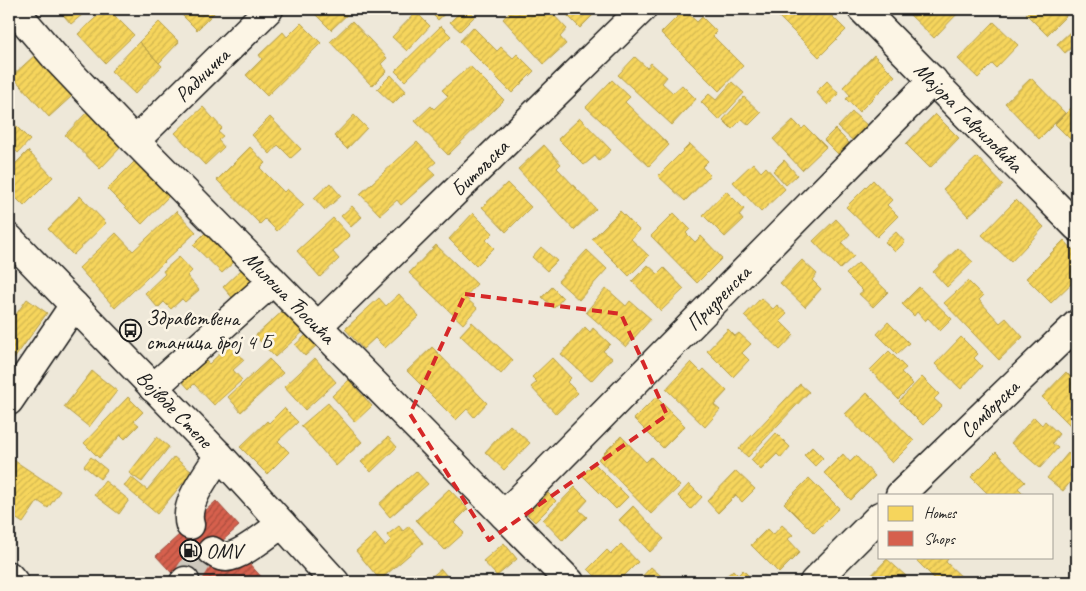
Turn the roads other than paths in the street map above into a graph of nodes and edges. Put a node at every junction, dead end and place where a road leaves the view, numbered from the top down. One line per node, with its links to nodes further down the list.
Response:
1 (14, 9): 6 (street, Милоша Ћосића)
2 (269, 9): 6 (street, Радничка)
3 (642, 9): 12 (street, Битољска)
4 (862, 9): 5 (street, Мајора Гавриловића)
5 (933, 80): 7 (street, Мајора Гавриловића); 17 (street, Призренска)
6 (135, 141): 9 (street, Милоша Ћосића)
7 (1077, 227)
8 (9, 238): 10 (street, Војводе Степе)
9 (273, 281): 12 (street, Милоша Ћосића); 13 (street)
10 (74, 305): 13 (street, Војводе Степе); 14 (street)
11 (1077, 324): 16 (street, Сомборска)
12 (318, 326): 17 (street, Милоша Ћосића)
13 (154, 388): 15 (street, Војводе Степе)
14 (9, 401)
15 (219, 455): 19 (street, Војводе Степе); 20 (street)
16 (901, 494)
17 (504, 515): 25 (street, Милоша Ћосића)
18 (878, 518): 26 (street)
19 (282, 524): 21 (street); 24 (street, Војводе Степе)
20 (190, 525)
21 (212, 550)
22 (9, 576): 23 (street)
23 (14, 582)
24 (335, 582)
25 (570, 582)
26 (814, 582)

